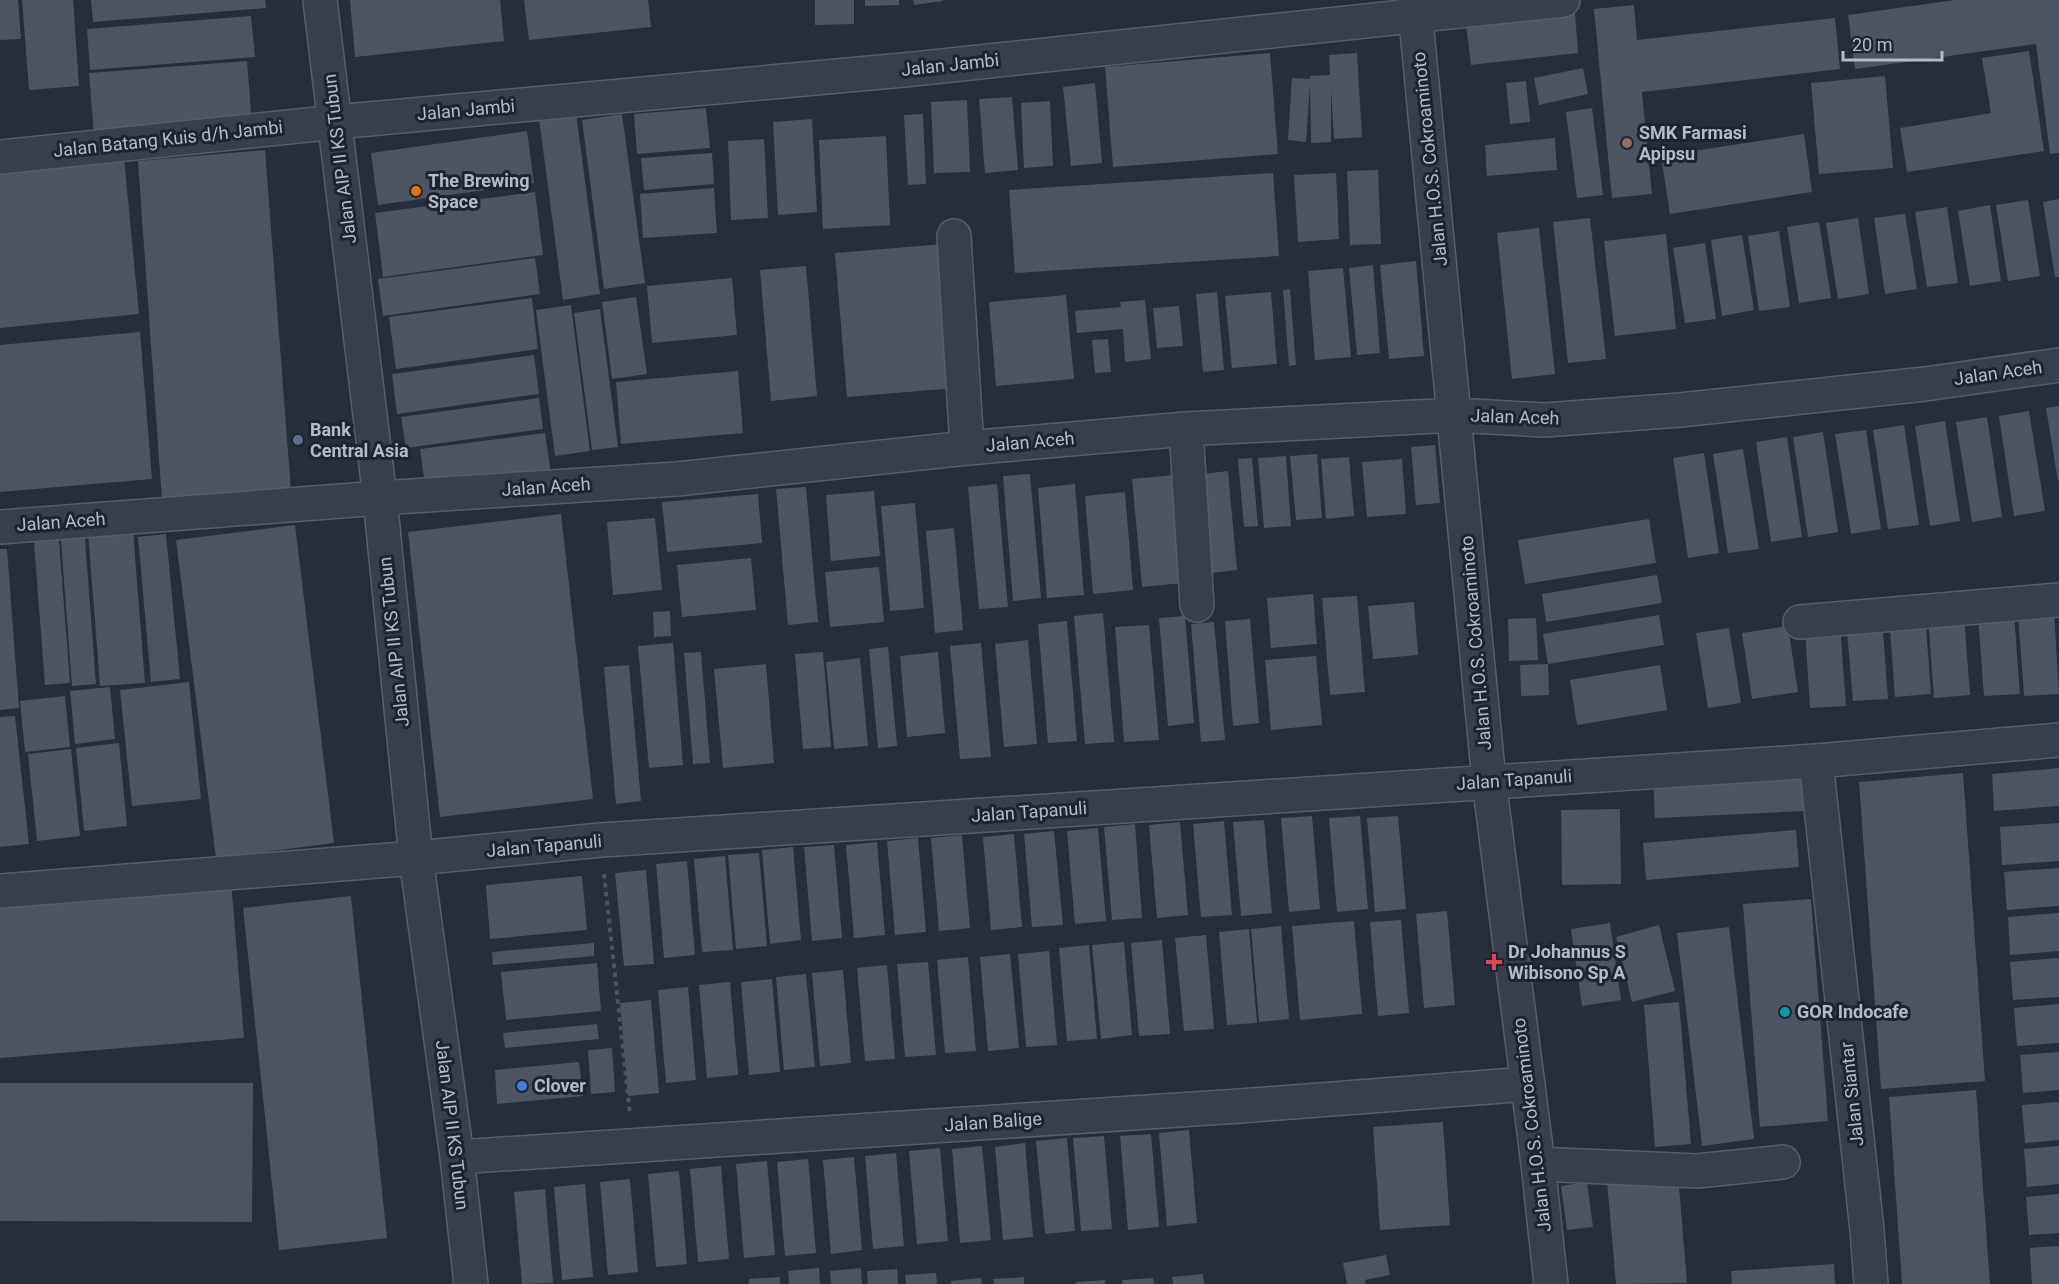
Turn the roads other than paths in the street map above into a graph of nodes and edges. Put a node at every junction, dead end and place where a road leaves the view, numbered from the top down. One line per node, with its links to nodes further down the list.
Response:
1 (320, 0): 4 (street, Jalan AIP II KS Tubun)
2 (1563, 0): 3 (street, Jalan Jambi)
3 (1415, 7): 4 (street, Jalan Jambi); 8 (street, Jalan H.O.S. Cokroaminoto)
4 (336, 122): 5 (street, Jalan Batang Kuis d/h Jambi); 11 (street, Jalan AIP II KS Tubun)
5 (0, 157)
6 (954, 236): 10 (street)
7 (2059, 365): 8 (street, Jalan Aceh)
8 (1455, 415): 9 (street, Jalan Aceh); 18 (street, Jalan H.O.S. Cokroaminoto)
9 (1186, 429): 10 (street, Jalan Aceh); 14 (street)
10 (967, 448): 11 (street, Jalan Aceh)
11 (380, 498): 12 (street, Jalan Aceh); 19 (street, Jalan AIP II KS Tubun)
12 (0, 527)
13 (2059, 600): 15 (street)
14 (1197, 605)
15 (1800, 622)
16 (2059, 740): 17 (street, Jalan Tapanuli)
17 (1816, 761): 18 (street, Jalan Tapanuli); 27 (street, Jalan Siantar)
18 (1489, 781): 19 (street, Jalan Tapanuli); 21 (street, Jalan H.O.S. Cokroaminoto)
19 (416, 858): 20 (street, Jalan Tapanuli); 22 (street, Jalan AIP II KS Tubun)
20 (0, 891)
21 (1528, 1084): 22 (street, Jalan Balige); 24 (street, Jalan H.O.S. Cokroaminoto)
22 (457, 1157): 25 (street, Jalan AIP II KS Tubun)
23 (1783, 1162): 24 (street)
24 (1538, 1164): 26 (street, Jalan H.O.S. Cokroaminoto)
25 (471, 1284)
26 (1551, 1284)
27 (1871, 1284)

